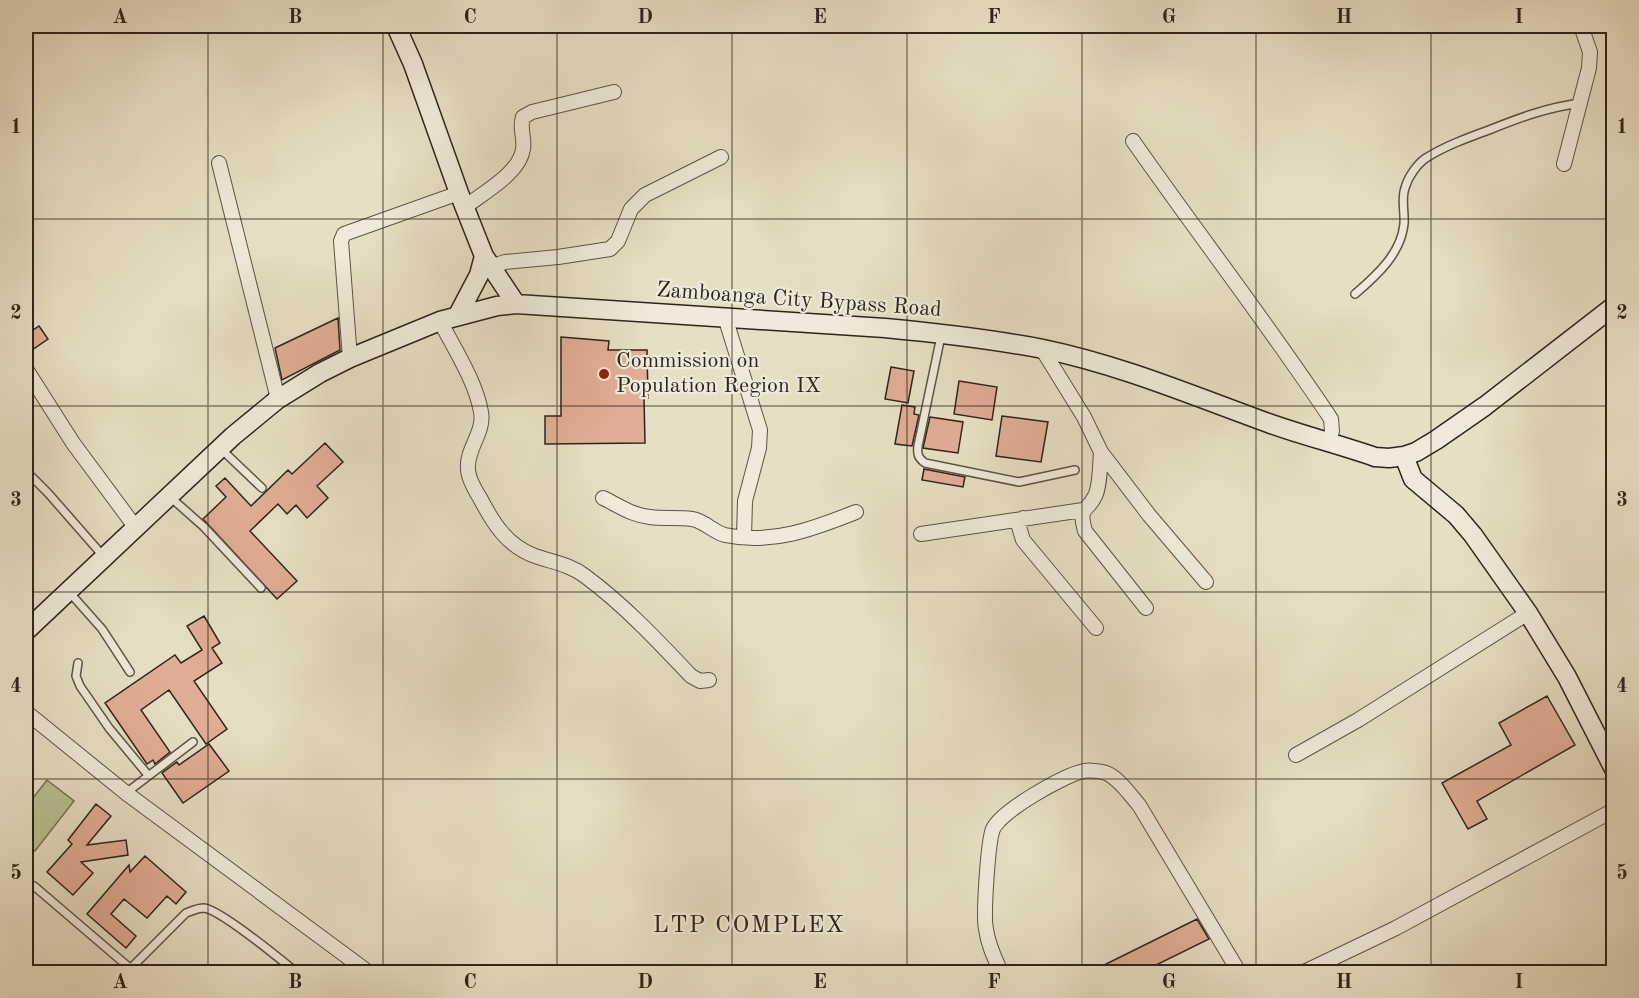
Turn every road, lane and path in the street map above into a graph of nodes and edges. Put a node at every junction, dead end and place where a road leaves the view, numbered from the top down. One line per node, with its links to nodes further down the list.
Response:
1 (396, 26): 9 (main road)
2 (1581, 26): 4 (street)
3 (614, 92): 9 (street)
4 (1581, 103): 8 (street); 11 (lane)
5 (1133, 141): 22 (street)
6 (720, 157): 10 (street)
7 (219, 163): 21 (street)
8 (1564, 164)
9 (462, 200): 10 (main road); 19 (street)
10 (487, 261): 12 (main road); 14 (main road)
11 (1355, 294)
12 (516, 304): 14 (main road, Zamboanga City Bypass Road); 15 (main road, Zamboanga City Bypass Road)
13 (1614, 306): 25 (main road, Zamboanga City Bypass Road)
14 (458, 315): 16 (main road, Zamboanga City Bypass Road)
15 (725, 317): 17 (main road, Zamboanga City Bypass Road); 36 (street)
16 (440, 321): 19 (main road, Zamboanga City Bypass Road); 47 (street)
17 (942, 333): 18 (main road, Zamboanga City Bypass Road); 26 (lane)
18 (1042, 350): 22 (main road, Zamboanga City Bypass Road); 24 (street)
19 (350, 358): 21 (main road, Zamboanga City Bypass Road)
20 (26, 369): 34 (street)
21 (278, 399): 23 (main road, Zamboanga City Bypass Road)
22 (1329, 441): 25 (main road, Zamboanga City Bypass Road)
23 (220, 448): 28 (lane); 29 (main road, Zamboanga City Bypass Road)
24 (1101, 452): 31 (street); 38 (street)
25 (1404, 456): 42 (main road)
26 (1074, 470)
27 (26, 471): 37 (lane)
28 (262, 488)
29 (169, 496): 34 (main road, Zamboanga City Bypass Road); 39 (lane)
30 (603, 498): 36 (street)
31 (1083, 510): 33 (street); 41 (street)
32 (856, 512): 36 (street)
33 (1023, 519): 35 (street); 43 (street)
34 (136, 528): 37 (main road, Zamboanga City Bypass Road)
35 (921, 534)
36 (744, 537)
37 (104, 557): 40 (main road, Zamboanga City Bypass Road)
38 (1206, 582)
39 (261, 588)
40 (68, 591): 44 (main road, Zamboanga City Bypass Road); 46 (lane)
41 (1146, 608)
42 (1528, 613): 50 (street); 51 (main road)
43 (1096, 628)
44 (26, 632)
45 (78, 663): 52 (lane)
46 (130, 672)
47 (709, 680)
48 (26, 712): 53 (street)
49 (193, 742): 52 (lane)
50 (1296, 755)
51 (1614, 770)
52 (148, 775): 53 (lane)
53 (126, 793): 59 (street)
54 (1614, 810): 57 (street)
55 (34, 886): 56 (lane)
56 (129, 971): 58 (lane)
57 (1310, 971)
58 (296, 972)
59 (368, 972)
60 (1001, 972): 61 (street)
61 (1239, 972)

